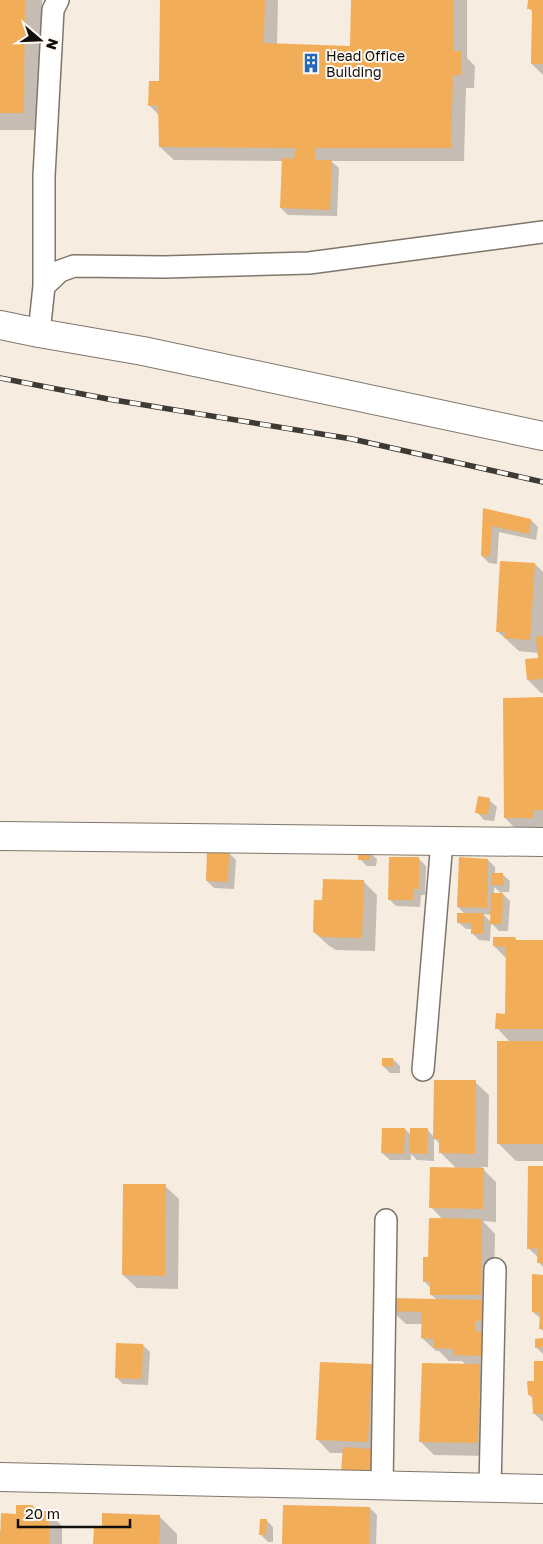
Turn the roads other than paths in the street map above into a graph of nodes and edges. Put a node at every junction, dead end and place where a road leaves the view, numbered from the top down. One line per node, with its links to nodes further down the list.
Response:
1 (58, 0): 3 (lane)
2 (543, 232): 3 (lane)
3 (44, 286): 5 (lane)
4 (0, 325): 5 (street)
5 (39, 333): 6 (street)
6 (543, 436)
7 (0, 836): 8 (street)
8 (442, 841): 9 (street); 10 (lane)
9 (543, 842)
10 (423, 1070)
11 (386, 1220): 14 (lane)
12 (495, 1268): 15 (lane)
13 (0, 1477): 14 (street)
14 (382, 1486): 15 (street)
15 (490, 1488): 16 (street)
16 (543, 1488)

